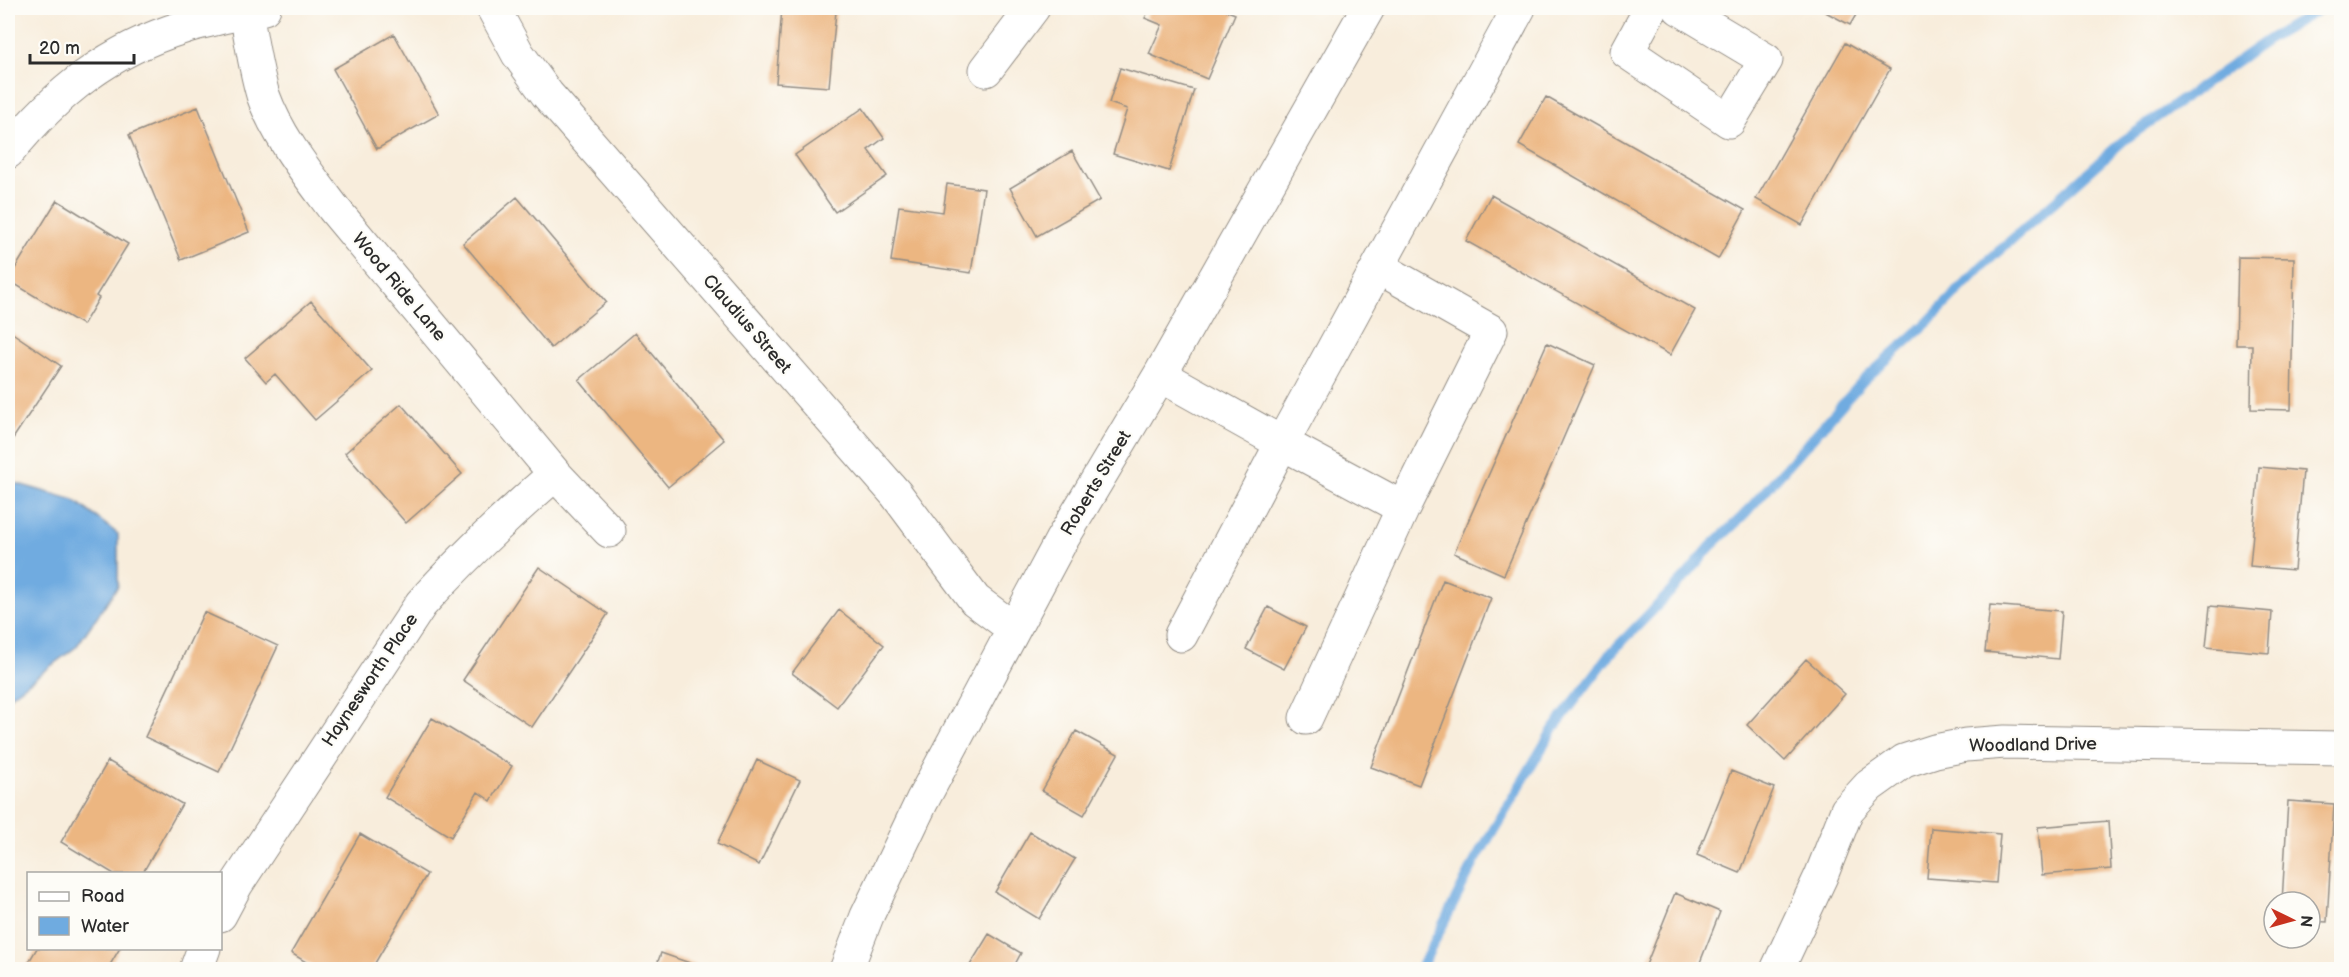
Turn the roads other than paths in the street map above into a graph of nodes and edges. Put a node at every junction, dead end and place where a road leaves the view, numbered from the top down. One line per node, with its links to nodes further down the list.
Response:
1 (493, 8): 16 (street, Claudius Street)
2 (1033, 8): 8 (street)
3 (1368, 8): 11 (street, Roberts Street)
4 (1519, 8): 10 (street)
5 (1651, 8): 6 (street)
6 (1679, 8)
7 (255, 10): 9 (street); 13 (street, Wood Ride Lane)
8 (986, 70)
9 (8, 152)
10 (1378, 267): 12 (street); 14 (street)
11 (1160, 375): 12 (street); 16 (street, Roberts Street)
12 (1282, 443): 14 (street); 17 (street)
13 (555, 474): 15 (street, Wood Ride Lane); 20 (street, Haynesworth Place)
14 (1403, 508): 18 (street)
15 (609, 531)
16 (1014, 629): 23 (street, Roberts Street)
17 (1181, 635)
18 (1306, 718)
19 (2342, 748): 24 (street, Woodland Drive)
20 (222, 911)
21 (203, 950): 22 (street)
22 (196, 969)
23 (846, 969)
24 (1777, 969)

